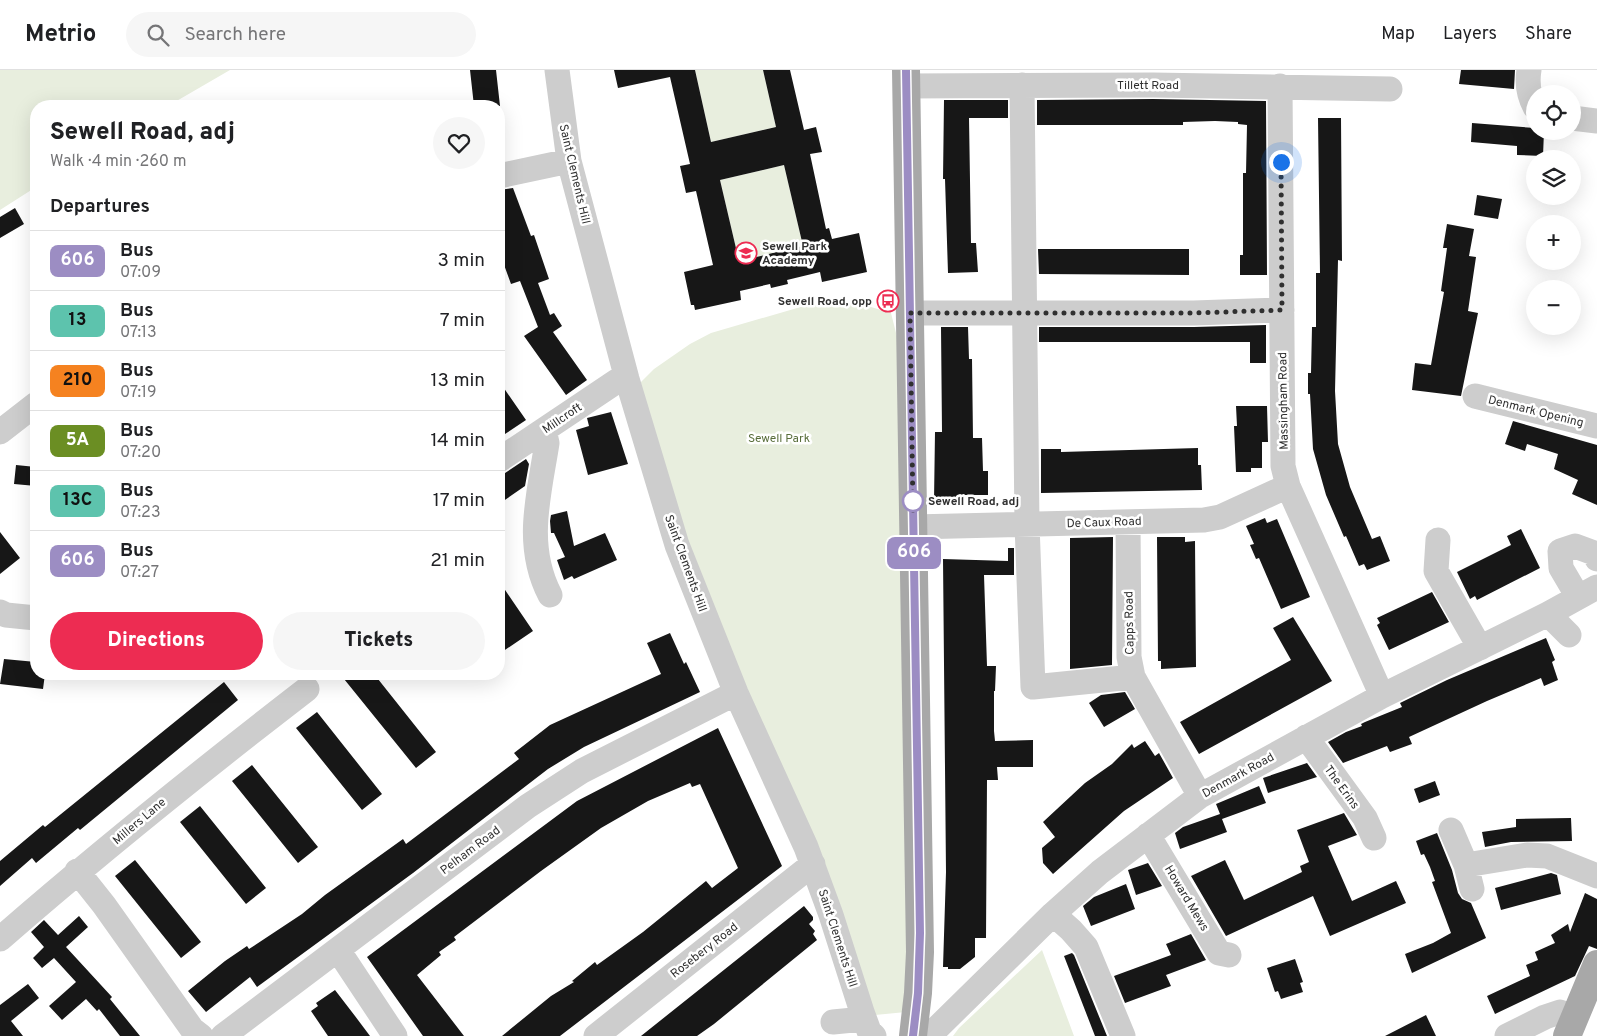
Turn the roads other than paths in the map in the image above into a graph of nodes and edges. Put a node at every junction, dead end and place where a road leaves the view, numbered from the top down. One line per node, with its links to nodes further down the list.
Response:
1 (556, 70): 10 (street, Saint Clements Hill)
2 (1529, 70): 5 (street)
3 (906, 78): 4 (street, Tillett Road); 14 (main road)
4 (1022, 85): 6 (street, Tillett Road); 13 (street)
5 (1530, 85)
6 (1280, 86): 7 (street, Tillett Road); 12 (street, Massingham Road)
7 (1390, 89)
8 (1581, 119): 9 (street)
9 (1597, 121)
10 (569, 161): 11 (street); 15 (street, Saint Clements Hill)
11 (505, 175)
12 (1282, 310): 13 (street); 22 (street, Massingham Road)
13 (1025, 312): 14 (street); 24 (street)
14 (910, 313): 25 (main road)
15 (627, 379): 19 (street, Millcroft); 37 (street, Saint Clements Hill)
16 (1476, 396): 18 (street, Denmark Opening)
17 (30, 409): 20 (street)
18 (1597, 426)
19 (544, 430): 21 (street, Millcroft); 29 (street)
20 (0, 432)
21 (505, 456)
22 (1288, 486): 23 (street, De Caux Road); 38 (street, Massingham Road)
23 (1128, 522): 24 (street, De Caux Road); 35 (street, Capps Road)
24 (1027, 524): 25 (street, De Caux Road); 35 (street)
25 (913, 527): 62 (main road)
26 (1438, 540): 34 (street)
27 (1597, 559): 28 (street)
28 (1588, 592): 31 (street, Denmark Road)
29 (550, 595)
30 (0, 612): 32 (street)
31 (1548, 614): 33 (street); 34 (street, Denmark Road)
32 (30, 617)
33 (1569, 635)
34 (1480, 648): 38 (street, Denmark Road)
35 (1133, 677): 40 (street, Capps Road)
36 (307, 689): 46 (street, Millers Lane)
37 (736, 693): 44 (street, Saint Clements Hill); 51 (street, Pelham Road)
38 (1382, 696): 39 (street, Denmark Road)
39 (1306, 737): 40 (street, Denmark Road); 43 (street, The Erins)
40 (1200, 796): 42 (street, Denmark Road)
41 (1451, 830): 45 (street)
42 (1148, 835): 49 (street, Denmark Road); 52 (street, Howard Mews)
43 (1374, 838)
44 (813, 864): 56 (street, Saint Clements Hill); 61 (street, Rosebery Road)
45 (1466, 865): 47 (street); 48 (street)
46 (78, 871): 50 (street, Millers Lane); 58 (street)
47 (1597, 876)
48 (1472, 890)
49 (1053, 914): 63 (street, Denmark Road); 64 (street)
50 (0, 939)
51 (338, 950): 57 (street, Pelham Road); 60 (street)
52 (1229, 955)
53 (1597, 964): 55 (main road)
54 (833, 1022): 56 (street)
55 (1571, 1026): 65 (street)
56 (869, 1027)
57 (251, 1028): 59 (street, Pelham Road)
58 (201, 1036)
59 (223, 1036)
60 (395, 1036)
61 (596, 1036)
62 (912, 1036)
63 (929, 1036)
64 (1123, 1036)
65 (1507, 1036)

